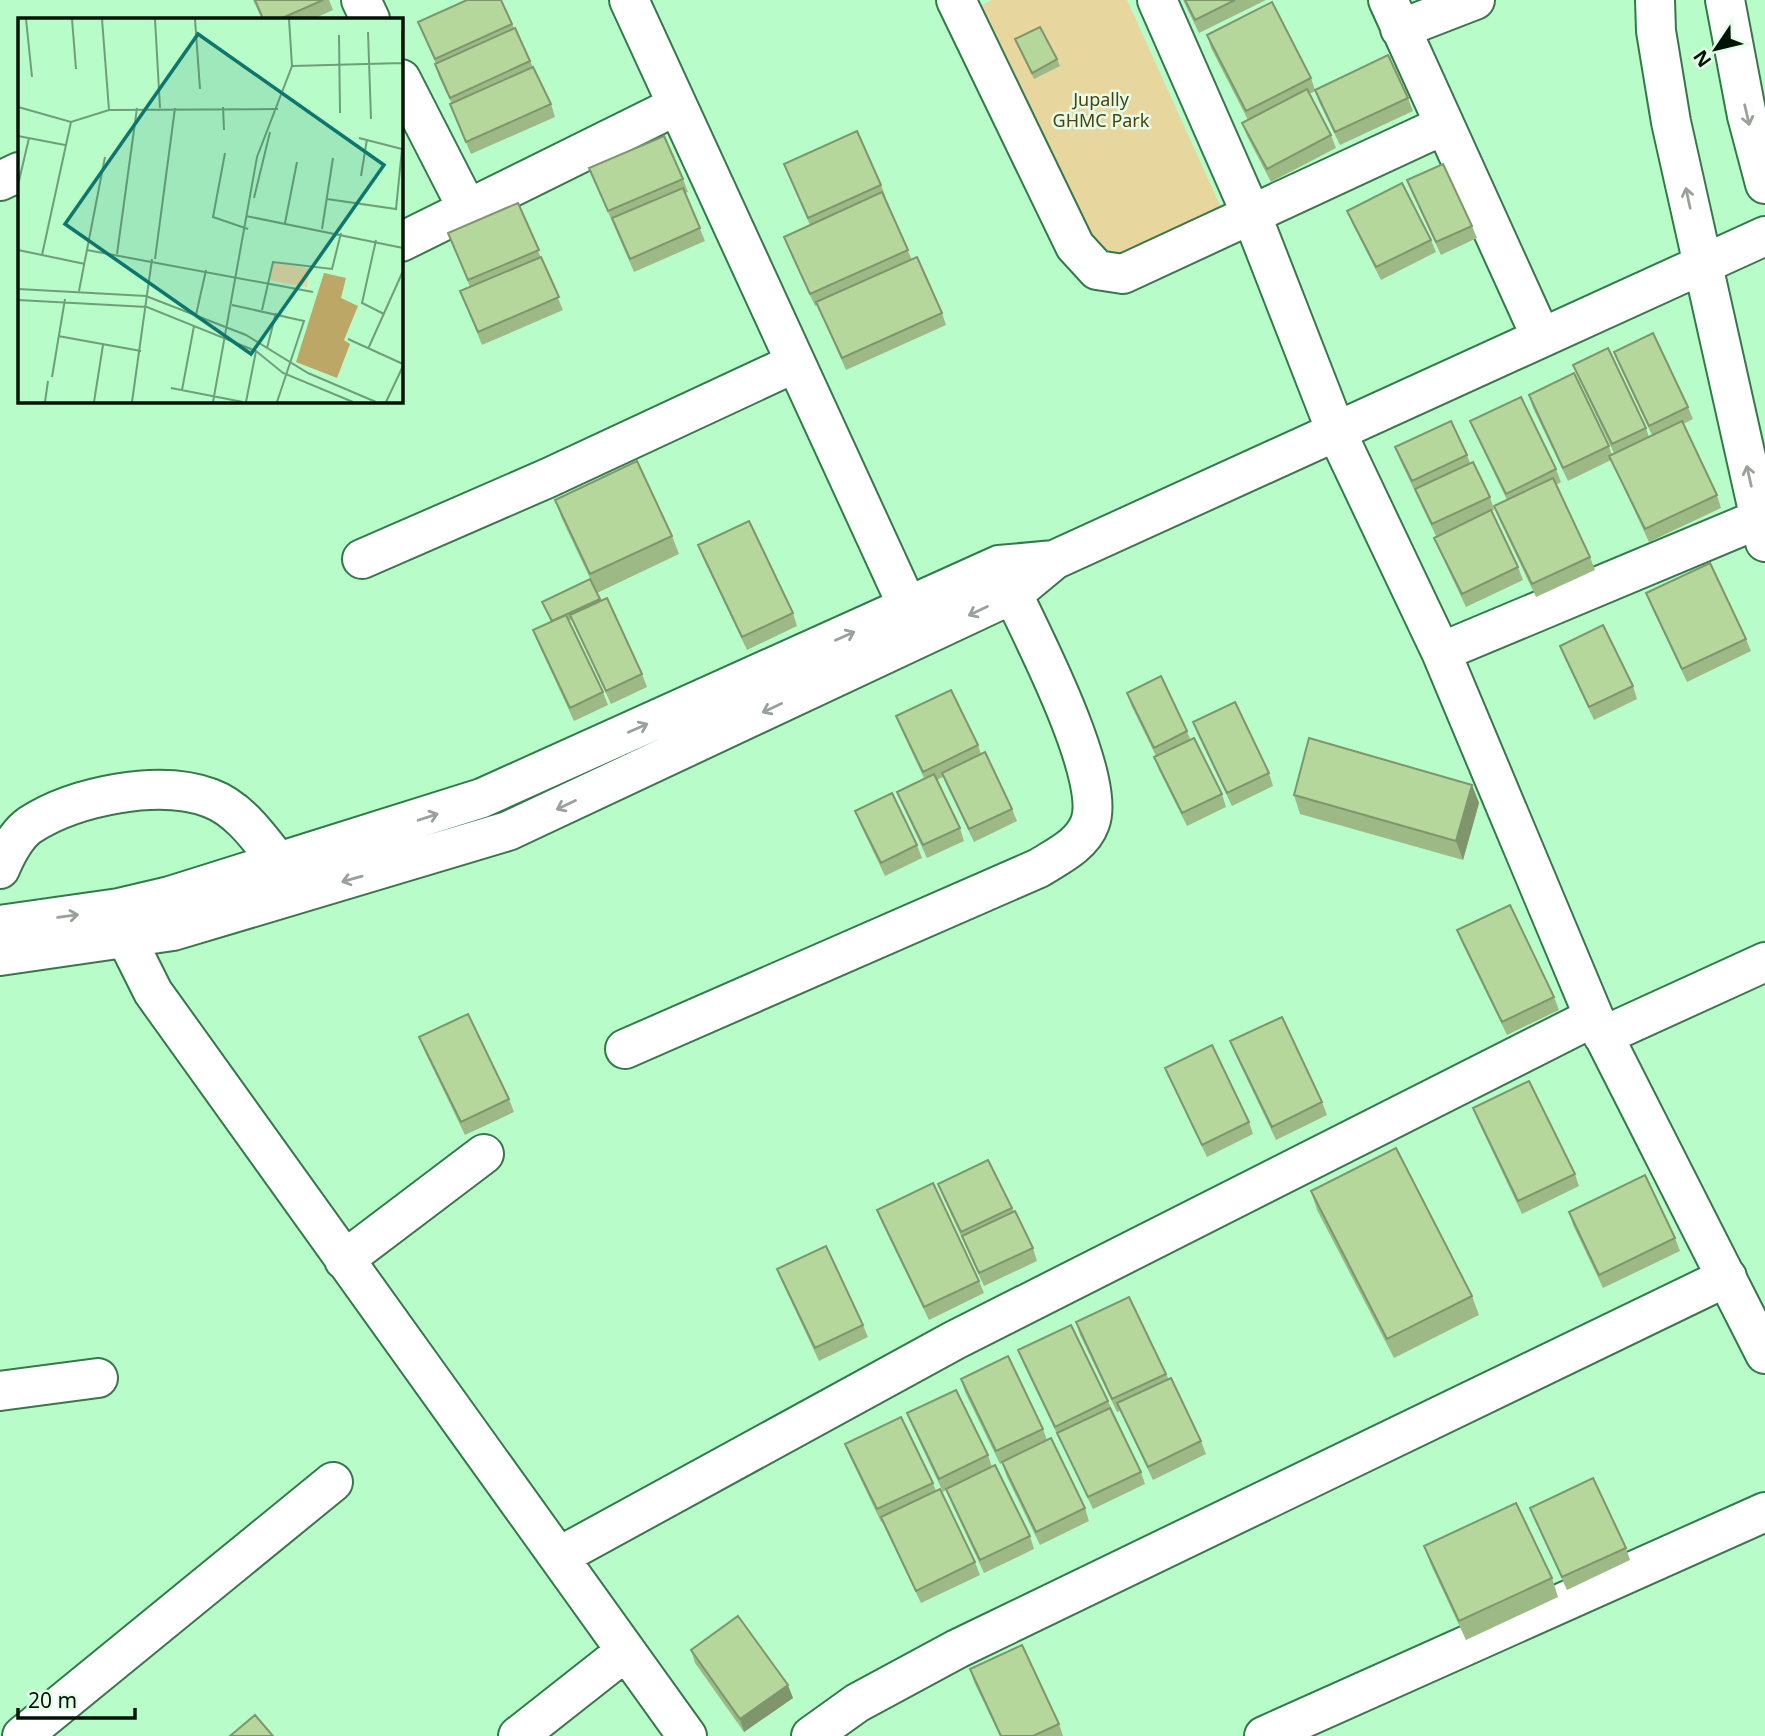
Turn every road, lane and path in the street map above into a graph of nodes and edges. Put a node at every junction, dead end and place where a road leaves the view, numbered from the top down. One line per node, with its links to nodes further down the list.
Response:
1 (360, 0): 9 (street)
2 (629, 0): 11 (street)
3 (956, 0): 17 (street)
4 (1157, 0): 17 (street)
5 (1475, 0): 8 (street)
6 (1655, 0): 20 (street, one-way to 6)
7 (1725, 0): 15 (street, one-way to 15)
8 (1394, 14): 12 (street)
9 (369, 18)
10 (402, 81): 16 (street)
11 (676, 106): 16 (street); 22 (street)
12 (1442, 126): 17 (street); 21 (street)
13 (18, 172): 14 (street)
14 (0, 181)
15 (1765, 184)
16 (467, 208): 19 (street)
17 (1252, 216): 23 (street)
18 (1765, 236): 20 (street)
19 (402, 241)
20 (1702, 265): 21 (street); 24 (street, one-way to 20)
21 (1541, 337): 23 (street)
22 (795, 363): 25 (street); 27 (street)
23 (1335, 429): 26 (street); 28 (street)
24 (1762, 531): 28 (street)
25 (362, 559)
26 (1006, 580): 27 (street); 36 (street)
27 (915, 623): 29 (street, one-way to 27); 31 (street, one-way to 31)
28 (1441, 652): 35 (street)
29 (279, 863): 30 (street); 31 (street)
30 (0, 869)
31 (123, 923): 32 (street, one-way to 31); 33 (street); 38 (street)
32 (0, 925)
33 (0, 956)
34 (1765, 962): 35 (street)
35 (1598, 1027): 39 (street); 45 (street)
36 (625, 1049)
37 (484, 1154): 38 (street)
38 (344, 1260): 45 (street)
39 (1727, 1277): 40 (street); 50 (street)
40 (1765, 1354)
41 (98, 1378): 42 (street)
42 (0, 1391)
43 (333, 1482): 47 (street)
44 (1765, 1512): 51 (street)
45 (560, 1556): 46 (street)
46 (626, 1651): 48 (street); 49 (street)
47 (22, 1736)
48 (518, 1736)
49 (687, 1736)
50 (811, 1736)
51 (1264, 1736)

